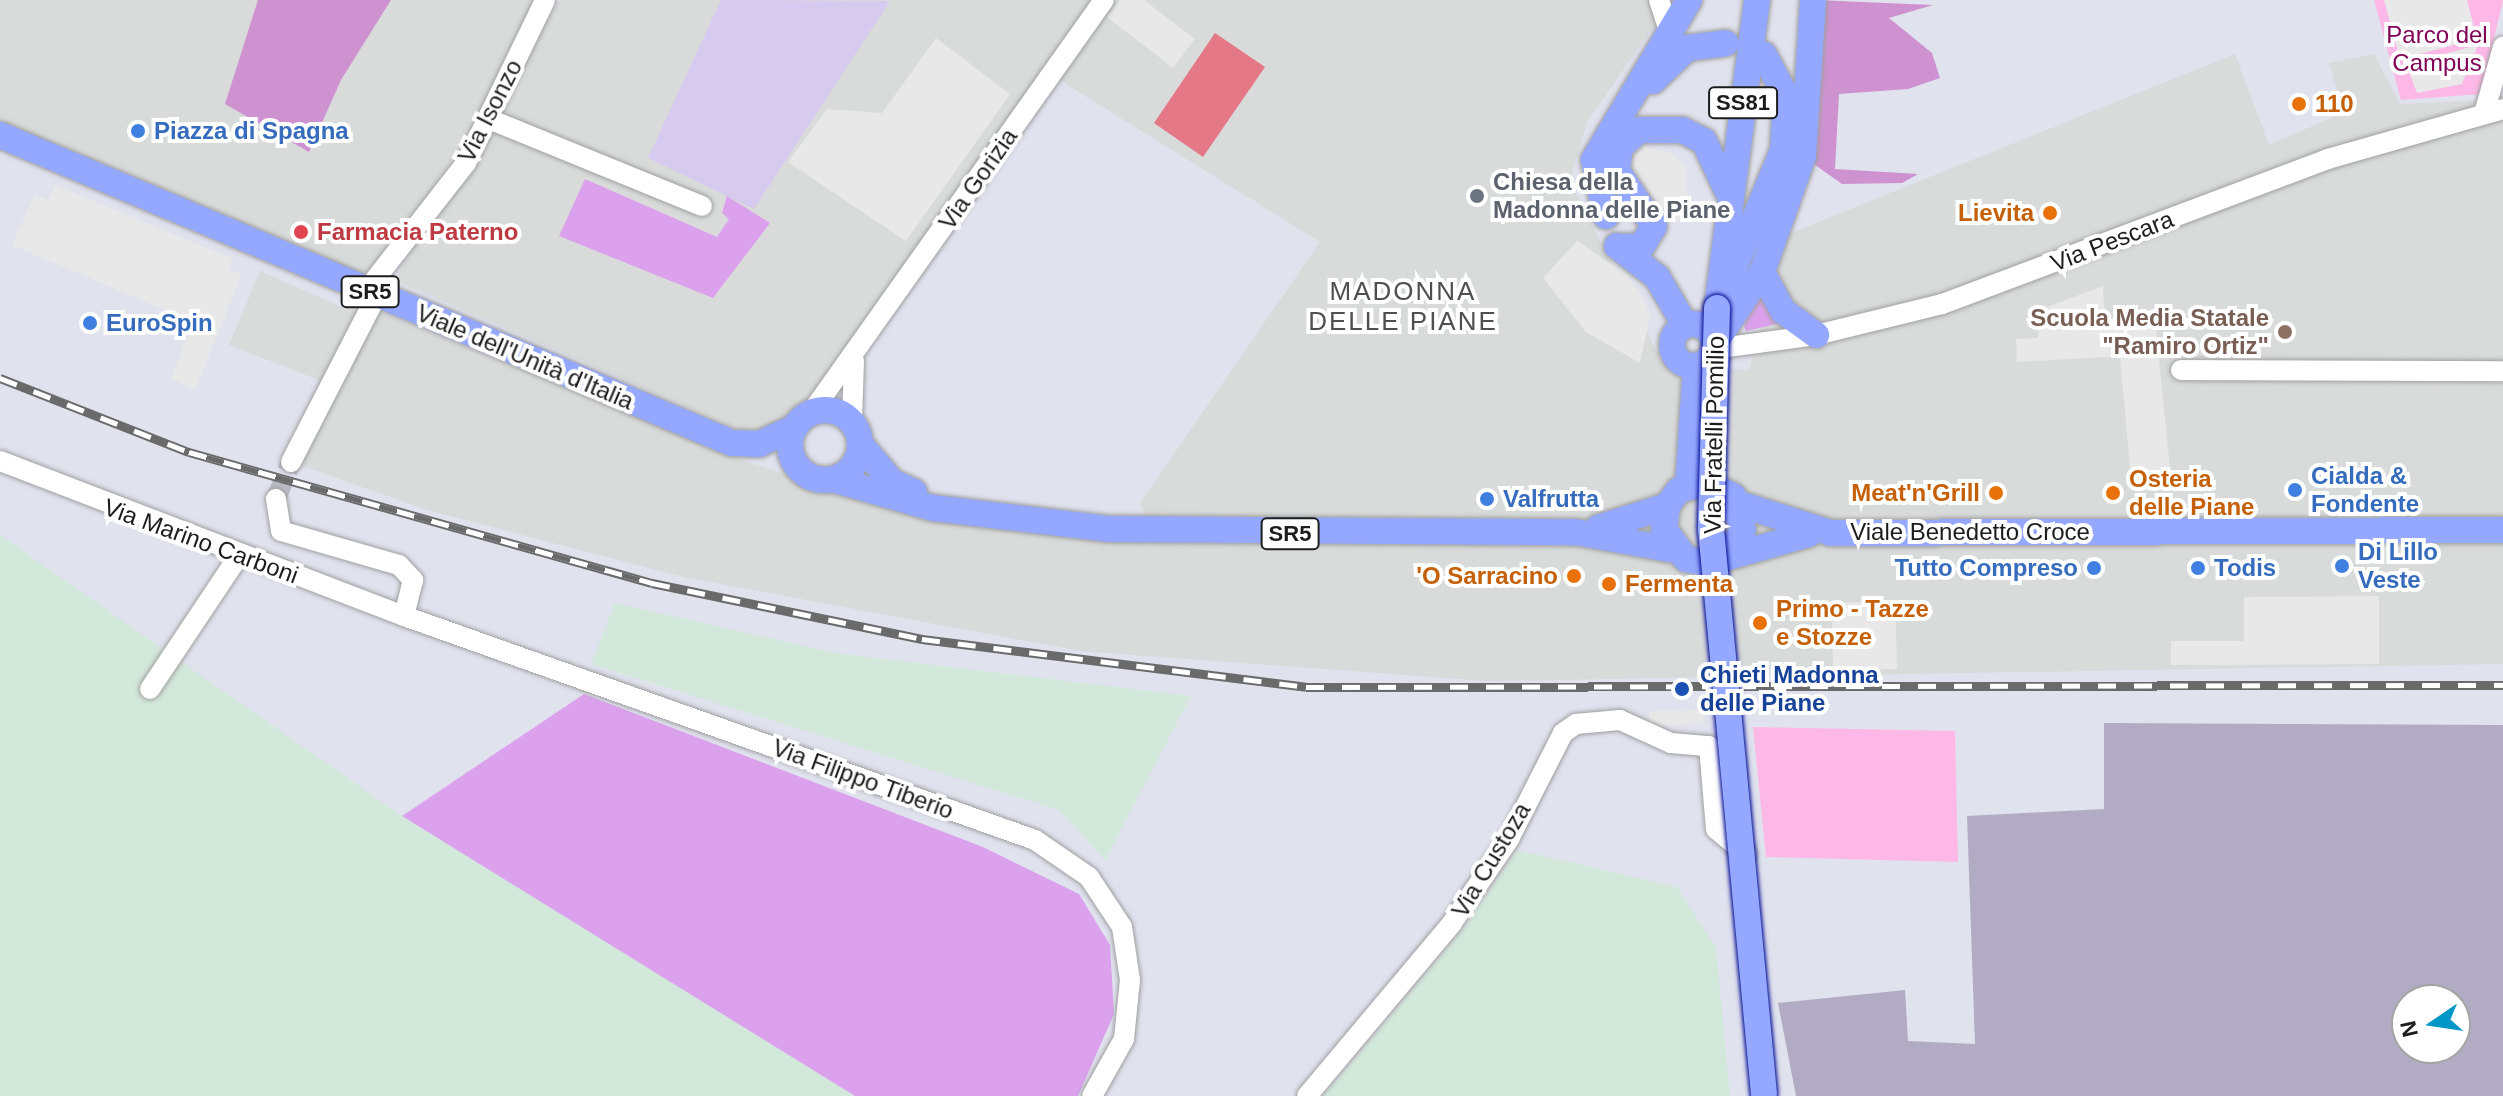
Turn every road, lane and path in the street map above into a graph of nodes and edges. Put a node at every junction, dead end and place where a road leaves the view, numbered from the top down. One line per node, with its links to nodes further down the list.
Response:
1 (545, 0): 12 (street, Via Isonzo)
2 (1104, 0): 28 (street, Via Gorizia)
3 (1659, 0): 7 (street)
4 (1689, 0): 7 (main road)
5 (1757, 0): 17 (main road, SS81)
6 (1813, 0): 21 (main road)
7 (1669, 30): 14 (main road)
8 (1726, 43): 14 (main road)
9 (2503, 47): 11 (street)
10 (1764, 55): 24 (main road)
11 (2494, 109): 26 (street, Via Pescara)
12 (489, 119): 16 (street); 23 (street, Via Isonzo)
13 (0, 135): 23 (main road, Viale dell'Unità d'Italia / SR5)
14 (1604, 138): 18 (main road)
15 (1636, 201): 17 (main road); 18 (main road); 19 (main road)
16 (702, 206)
17 (1729, 206): 24 (main road, SS81)
18 (1606, 216): 20 (main road)
19 (1652, 234): 20 (main road); 22 (main road)
20 (1619, 247): 22 (main road)
21 (1762, 272): 26 (main road); 27 (main road)
22 (1667, 291): 25 (main road)
23 (372, 293): 33 (main road, Viale dell'Unità d'Italia / SR5); 35 (street, Via Isonzo)
24 (1717, 308): 54 (main road, Via Fratelli Pomilio / SS81, bridge)
25 (1685, 325): 27 (main road); 27 (main road)
26 (1816, 335): 27 (street, Via Pescara)
27 (1708, 353): 37 (main road)
28 (854, 359): 31 (street, Via Gorizia); 32 (street)
29 (2181, 370): 30 (street)
30 (2503, 371)
31 (803, 420): 32 (main road); 33 (main road); 36 (main road)
32 (856, 433): 38 (main road); 42 (main road, SR5)
33 (742, 444): 36 (main road, Viale dell'Unità d'Italia / SR5)
34 (0, 461): 48 (street, Via Marino Carboni)
35 (291, 462)
36 (802, 470): 38 (main road, SR5)
37 (1696, 478): 40 (main road, SR5); 41 (main road, SR5)
38 (832, 479): 42 (main road, SR5)
39 (276, 499): 49 (street)
40 (1739, 504): 45 (main road, SR5); 47 (main road)
41 (1667, 506): 44 (main road, SR5); 46 (main road)
42 (987, 513): 44 (main road, SR5)
43 (2503, 530): 45 (main road, Viale Benedetto Croce / SR5)
44 (1575, 532): 46 (main road, SR5)
45 (1820, 532): 47 (main road, SR5)
46 (1674, 550): 47 (main road, SR5)
47 (1731, 552)
48 (240, 554): 49 (street, Via Marino Carboni); 50 (street)
49 (404, 616): 52 (street, Via Filippo Tiberio)
50 (150, 689)
51 (1709, 746): 53 (street, Via Custoza); 54 (street, Via Fratelli Pomilio)
52 (1092, 1096)
53 (1307, 1096)
54 (1766, 1096)

